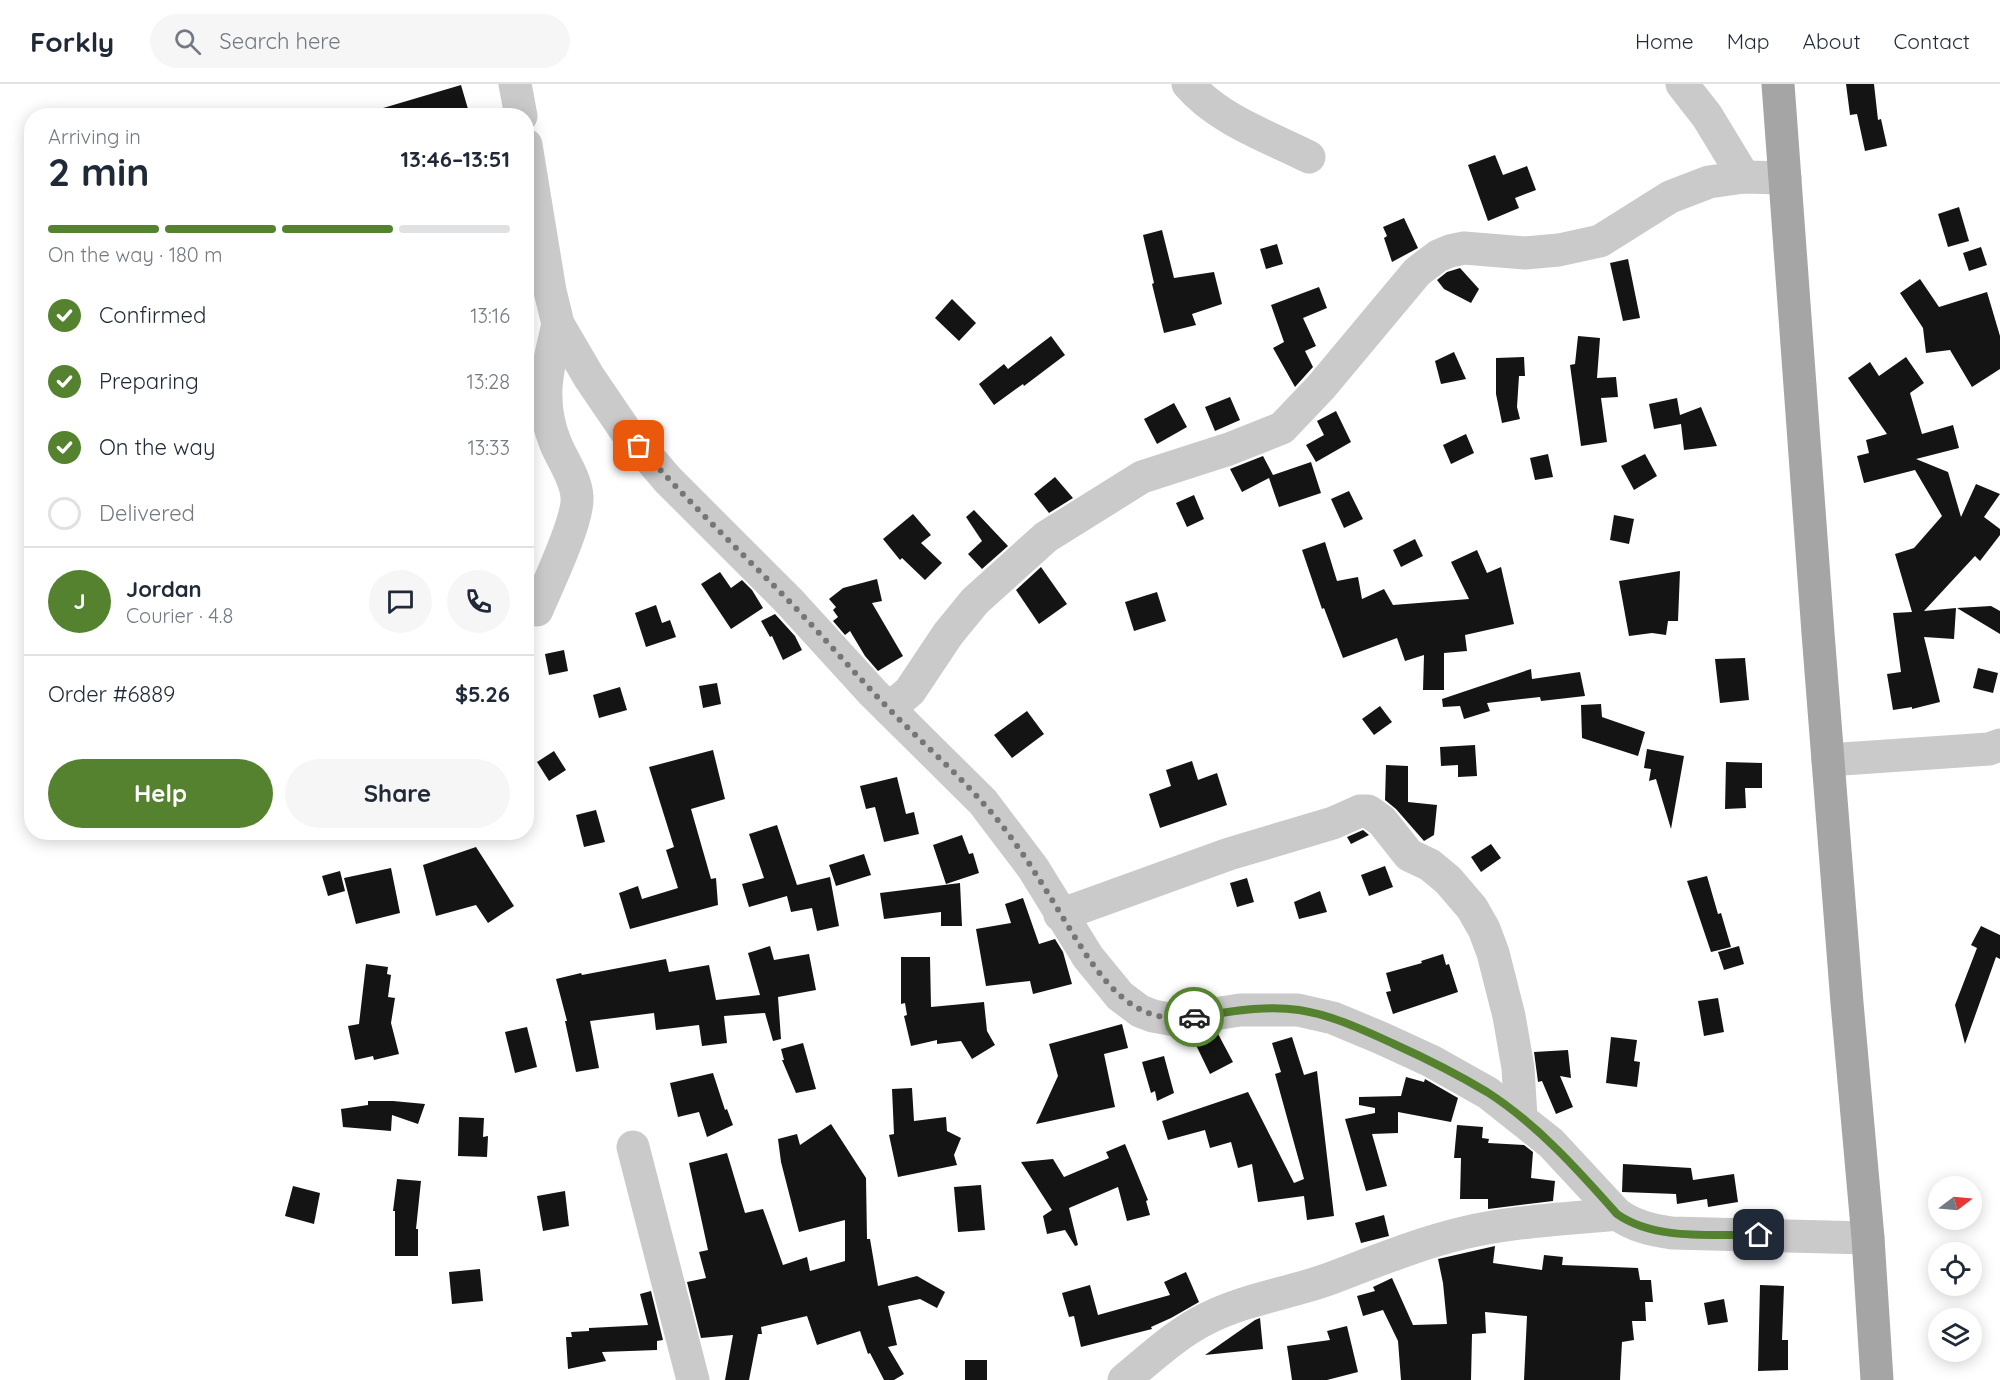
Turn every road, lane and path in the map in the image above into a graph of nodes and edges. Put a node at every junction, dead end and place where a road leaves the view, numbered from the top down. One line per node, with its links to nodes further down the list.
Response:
1 (515, 84): 5 (street)
2 (1188, 84): 6 (street)
3 (1682, 84): 7 (street)
4 (1778, 84): 8 (main road)
5 (520, 108)
6 (1308, 157)
7 (1744, 177): 8 (street); 12 (street)
8 (1785, 178): 14 (main road)
9 (534, 194): 10 (street)
10 (558, 324): 11 (street); 12 (street)
11 (537, 610)
12 (889, 709): 15 (street)
13 (2000, 745): 14 (street)
14 (1828, 760): 19 (main road)
15 (1060, 915): 16 (street); 16 (street)
16 (1521, 1118): 18 (street)
17 (633, 1147): 20 (street)
18 (1617, 1214): 19 (street); 21 (street)
19 (1868, 1238): 22 (main road)
20 (693, 1380)
21 (1124, 1380)
22 (1877, 1380)

